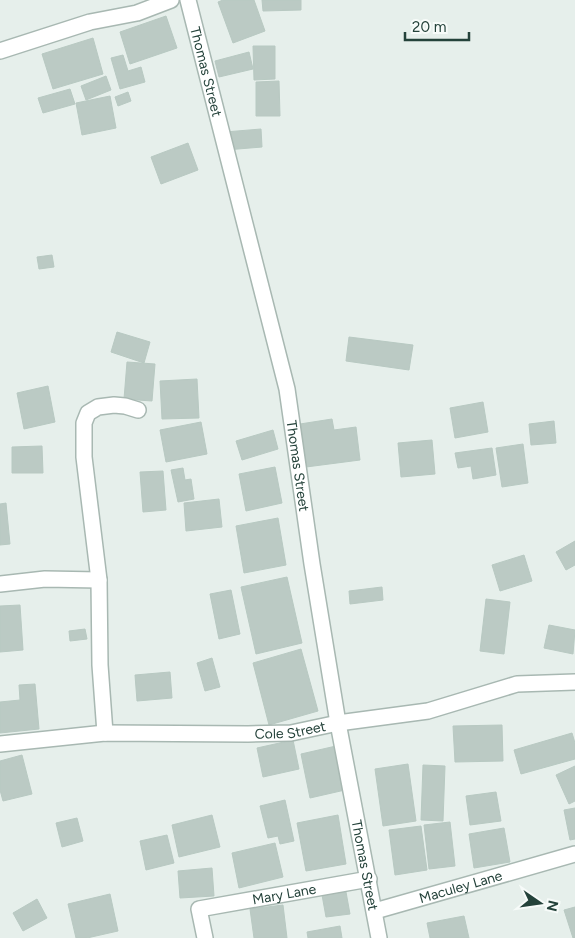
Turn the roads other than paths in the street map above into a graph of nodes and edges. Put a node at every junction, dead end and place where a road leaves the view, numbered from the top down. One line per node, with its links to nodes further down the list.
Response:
1 (171, 0): 3 (street)
2 (188, 0): 8 (street, Thomas Street)
3 (0, 51)
4 (138, 410): 5 (street)
5 (99, 580): 6 (street); 9 (street)
6 (0, 584)
7 (575, 682): 8 (street, Cole Street)
8 (338, 723): 9 (street, Cole Street); 12 (street, Thomas Street)
9 (105, 733): 10 (street, Cole Street)
10 (0, 744)
11 (575, 854): 13 (street, Maculey Lane)
12 (369, 878): 13 (street, Thomas Street); 14 (street, Mary Lane)
13 (374, 911): 15 (street, Thomas Street)
14 (205, 938)
15 (380, 938)

